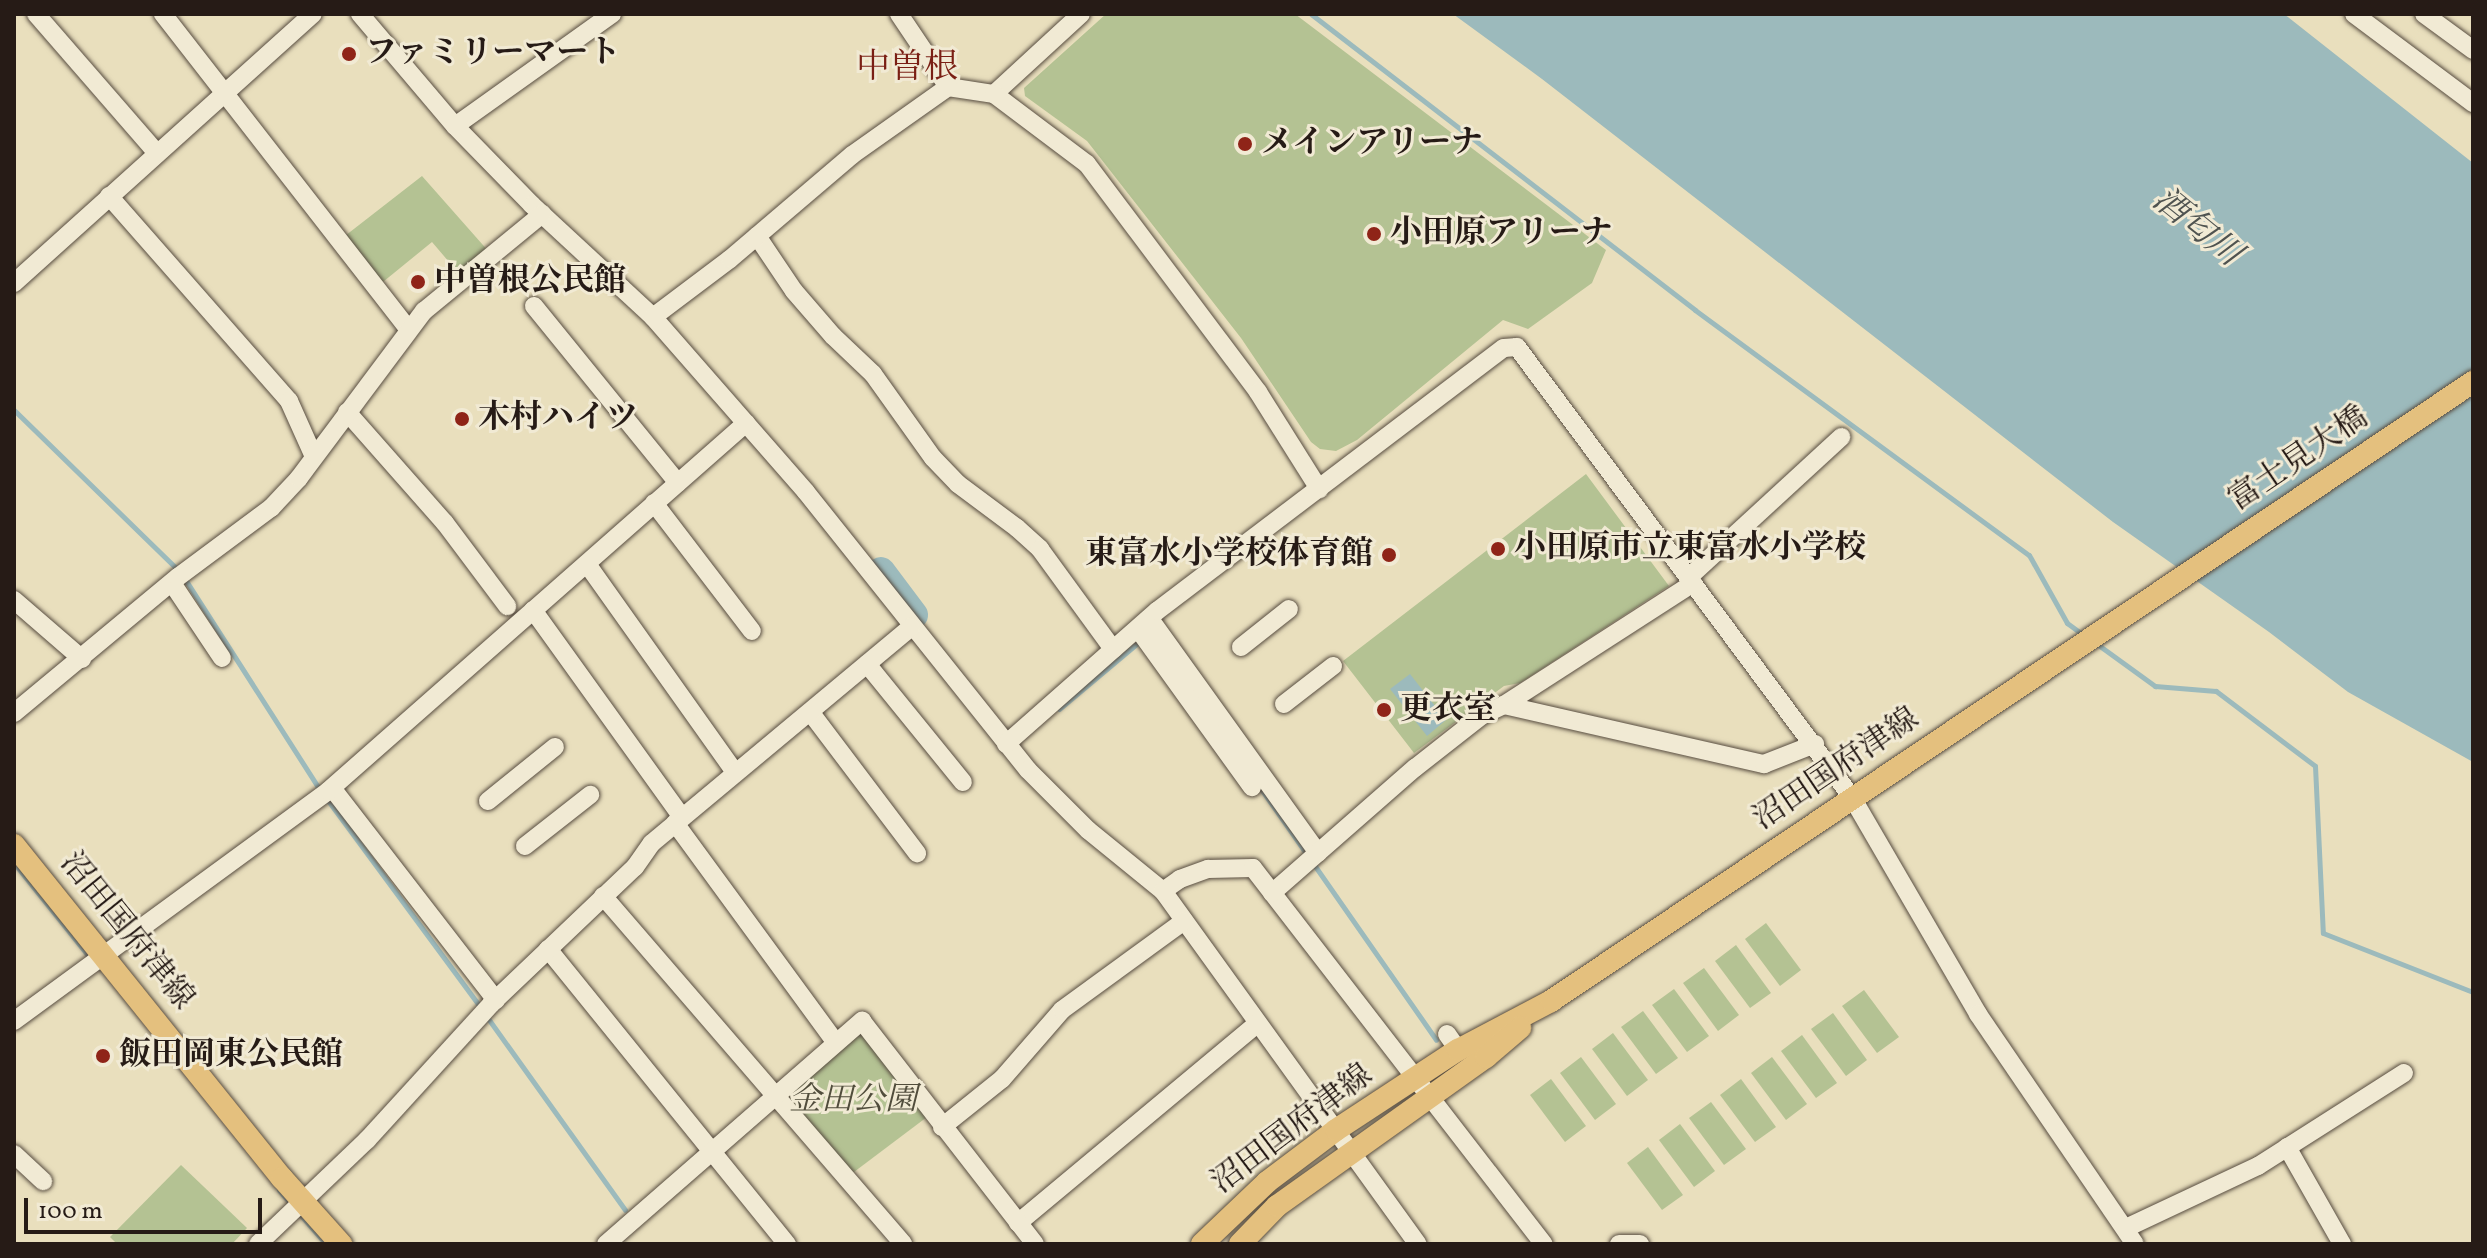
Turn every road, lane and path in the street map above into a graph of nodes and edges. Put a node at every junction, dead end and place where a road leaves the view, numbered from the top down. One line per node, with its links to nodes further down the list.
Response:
1 (36, 14): 16 (street)
2 (163, 14): 12 (street)
3 (313, 14): 12 (street)
4 (360, 14): 15 (street)
5 (612, 14): 15 (street)
6 (899, 14): 11 (street)
7 (1081, 14): 13 (street)
8 (2354, 14): 14 (street)
9 (2424, 14): 10 (street)
10 (2473, 50)
11 (948, 87): 13 (street); 19 (street)
12 (223, 93): 16 (street); 23 (street)
13 (994, 94): 30 (street)
14 (2473, 103)
15 (455, 126): 18 (street)
16 (157, 153): 17 (street)
17 (109, 196): 20 (street); 28 (street)
18 (542, 214): 22 (street); 23 (street)
19 (757, 236): 22 (street); 44 (street)
20 (14, 283)
21 (534, 306): 29 (street)
22 (653, 317): 26 (street)
23 (408, 329): 25 (street)
24 (2473, 382): 35 (main road, 富士見大橋)
25 (347, 412): 28 (street); 37 (street)
26 (746, 423): 29 (street); 40 (street)
27 (1841, 437): 34 (street)
28 (314, 457): 33 (street)
29 (678, 483): 31 (street)
30 (1319, 489): 34 (street); 41 (street)
31 (654, 503): 32 (street); 42 (street)
32 (587, 564): 39 (street); 56 (street)
33 (178, 577): 45 (street); 46 (street)
34 (1691, 580): 50 (street); 54 (street)
35 (2160, 592): 61 (main road, 沼田国府津線)
36 (14, 600): 46 (street)
37 (507, 606)
38 (1289, 609): 43 (street)
39 (533, 610): 59 (street); 63 (street)
40 (911, 627): 47 (street); 53 (street)
41 (1145, 630): 44 (street); 58 (street); 67 (street)
42 (752, 631)
43 (1241, 647)
44 (1113, 649): 53 (street)
45 (222, 658)
46 (82, 659): 51 (street)
47 (867, 664): 52 (street); 57 (street)
48 (1333, 666): 49 (street)
49 (1284, 704)
50 (1504, 705): 54 (street); 67 (street)
51 (14, 713)
52 (811, 713): 56 (street); 66 (street)
53 (1006, 744): 68 (street)
54 (1815, 744): 61 (street)
55 (555, 747): 62 (street)
56 (735, 772): 63 (street)
57 (963, 782)
58 (1252, 787)
59 (326, 793): 73 (street); 75 (street)
60 (590, 795): 65 (street)
61 (1853, 799): 74 (main road, 沼田国府津線); 91 (street)
62 (488, 801)
63 (678, 820): 70 (street); 78 (street)
64 (14, 845): 73 (main road, 沼田国府津線)
65 (525, 846)
66 (917, 853)
67 (1318, 853): 69 (street)
68 (1163, 891): 69 (street); 71 (street)
69 (1272, 893): 80 (street)
70 (603, 896): 72 (street); 81 (street)
71 (1184, 921): 77 (street); 82 (street)
72 (548, 949): 75 (street); 86 (street)
73 (103, 956): 76 (street); 89 (main road, 沼田国府津線)
74 (1551, 1001): 80 (main road, 沼田国府津線); 80 (main road, 沼田国府津線)
75 (489, 1007): 89 (street)
76 (14, 1021)
77 (1258, 1023): 83 (street); 90 (street)
78 (835, 1042): 81 (street); 82 (street)
79 (2404, 1073): 84 (street)
80 (1421, 1087): 83 (main road, 沼田国府津線); 85 (main road, 沼田国府津線); 101 (street)
81 (775, 1097): 86 (street); 96 (street)
82 (942, 1127): 90 (street)
83 (1336, 1130): 85 (street); 98 (main road, 沼田国府津線)
84 (2287, 1147): 91 (street); 104 (street)
85 (1351, 1150): 99 (main road, 沼田国府津線); 100 (street)
86 (712, 1151): 94 (street); 95 (street)
87 (14, 1154): 88 (street)
88 (43, 1181)
89 (301, 1201): 92 (street); 93 (main road, 沼田国府津線)
90 (1018, 1223): 97 (street)
91 (2131, 1236)
92 (258, 1244)
93 (341, 1244)
94 (606, 1244)
95 (787, 1244)
96 (903, 1244)
97 (1035, 1244)
98 (1202, 1244)
99 (1240, 1244)
100 (1418, 1244)
101 (1544, 1244)
102 (1619, 1244): 103 (street)
103 (1640, 1244)
104 (2342, 1244)

